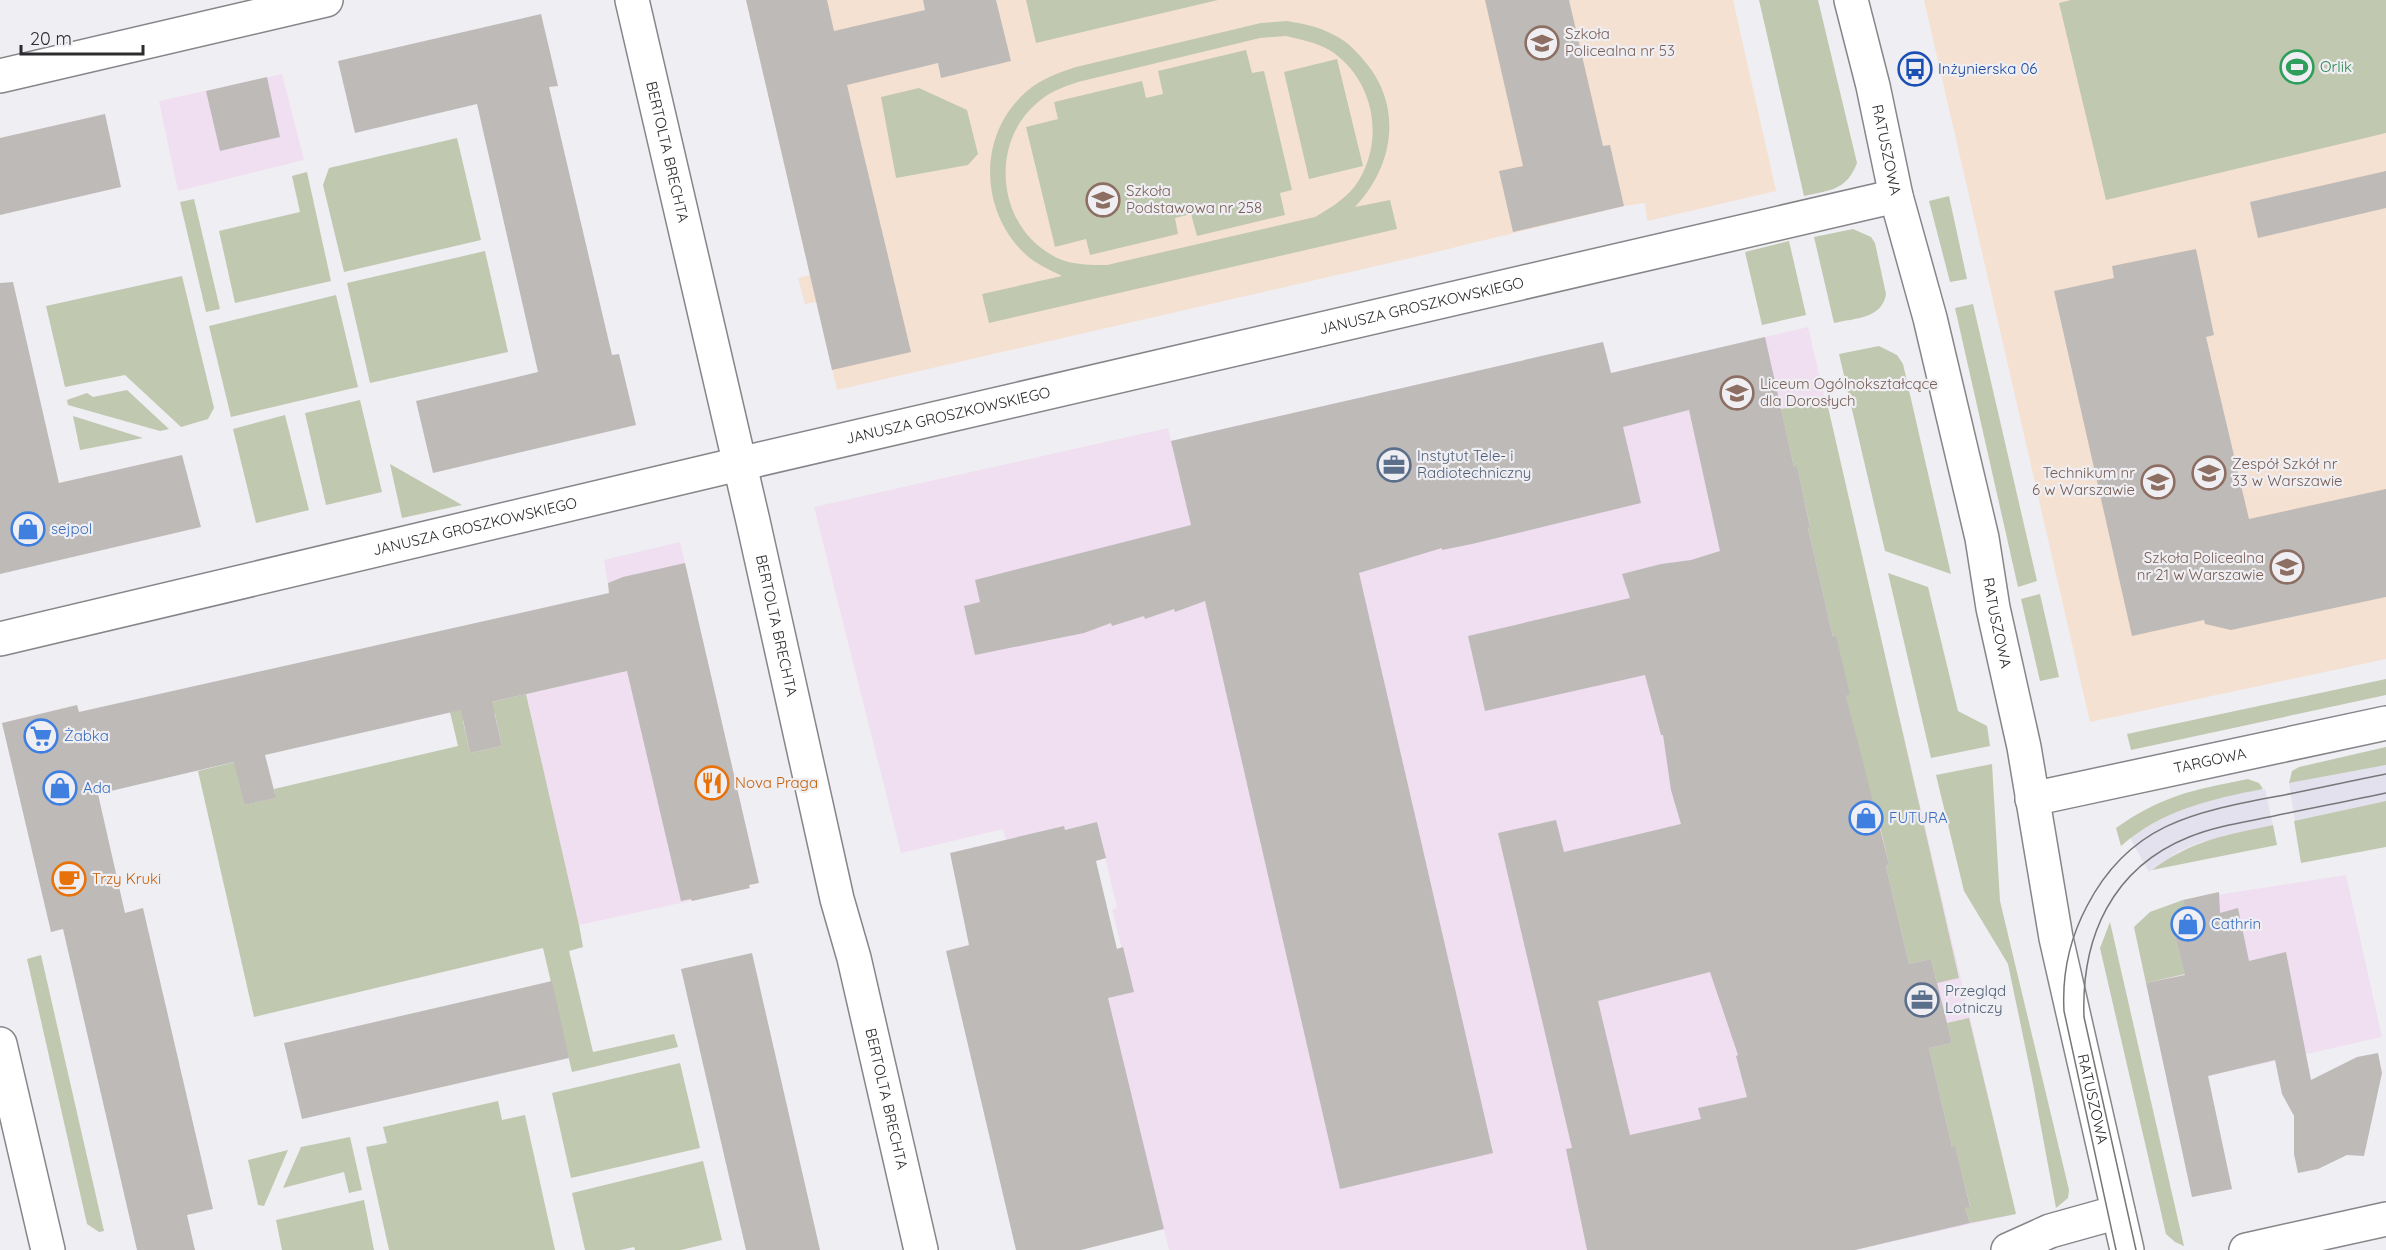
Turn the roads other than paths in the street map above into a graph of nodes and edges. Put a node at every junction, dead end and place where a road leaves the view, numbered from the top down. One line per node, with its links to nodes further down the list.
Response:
1 (326, 0): 4 (street)
2 (632, 0): 6 (street, BERTOLTA BRECHTA)
3 (1851, 0): 5 (street, RATUSZOWA)
4 (0, 76)
5 (1896, 196): 6 (street, JANUSZA GROSZKOWSKIEGO); 9 (street, RATUSZOWA)
6 (739, 464): 7 (street, JANUSZA GROSZKOWSKIEGO); 14 (street, BERTOLTA BRECHTA)
7 (0, 639)
8 (2386, 723): 9 (street, TARGOWA)
9 (2032, 799): 11 (street, RATUSZOWA)
10 (0, 1044): 13 (street)
11 (2118, 1212): 15 (street); 16 (street, RATUSZOWA)
12 (2386, 1219): 17 (street)
13 (48, 1250)
14 (921, 1250)
15 (2008, 1250)
16 (2127, 1250)
17 (2246, 1250)

